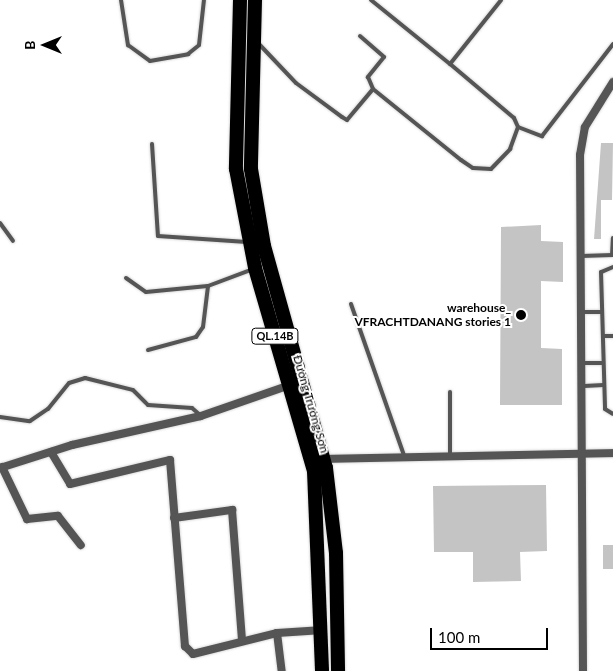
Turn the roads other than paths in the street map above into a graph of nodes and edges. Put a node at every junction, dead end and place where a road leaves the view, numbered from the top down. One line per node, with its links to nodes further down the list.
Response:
1 (121, 0): 2 (lane)
2 (204, 0)
3 (240, 0): 18 (highway, Đường Trường Sơn / QL.14B)
4 (255, 0): 8 (highway, Đường Trường Sơn / QL.14B)
5 (371, 0): 10 (lane)
6 (501, 0): 10 (lane)
7 (360, 36): 12 (lane)
8 (253, 38): 12 (lane); 45 (highway, Đường Trường Sơn / QL.14B)
9 (613, 44): 13 (lane)
10 (450, 64): 13 (lane)
11 (613, 82): 20 (street)
12 (373, 89): 13 (lane)
13 (518, 127)
14 (152, 144): 18 (lane)
15 (0, 223): 17 (lane)
16 (613, 238): 19 (lane)
17 (13, 241)
18 (249, 242): 22 (highway, Đường Trường Sơn / QL.14B)
19 (613, 255): 20 (lane)
20 (581, 256): 26 (street)
21 (613, 267): 27 (lane)
22 (256, 268): 24 (lane); 33 (highway, Đường Trường Sơn / QL.14B)
23 (126, 278): 24 (lane)
24 (208, 286): 30 (lane)
25 (351, 304): 44 (lane)
26 (582, 312): 27 (lane); 31 (street)
27 (602, 312): 28 (lane)
28 (603, 336): 29 (lane); 32 (lane)
29 (613, 336)
30 (148, 350)
31 (583, 363): 32 (lane); 35 (street)
32 (603, 363): 34 (lane)
33 (290, 385): 38 (street); 49 (highway, Đường Trường Sơn / QL.14B)
34 (604, 385): 35 (lane); 37 (lane)
35 (584, 386): 41 (street)
36 (450, 392): 43 (lane)
37 (613, 414)
38 (201, 416): 39 (lane); 40 (street)
39 (0, 417)
40 (51, 452): 46 (street); 47 (street)
41 (584, 453): 42 (street); 43 (street); 55 (street)
42 (613, 453)
43 (450, 454): 44 (street)
44 (404, 455): 45 (street)
45 (324, 459): 54 (highway, Đường Trường Sơn / QL.14B)
46 (1, 468): 48 (street)
47 (174, 518): 51 (street); 51 (street)
48 (81, 546)
49 (323, 630): 50 (street); 53 (highway, Đường Trường Sơn / QL.14B)
50 (277, 634): 51 (street); 52 (street)
51 (242, 641)
52 (282, 671)
53 (322, 671)
54 (338, 671)
55 (583, 671)

